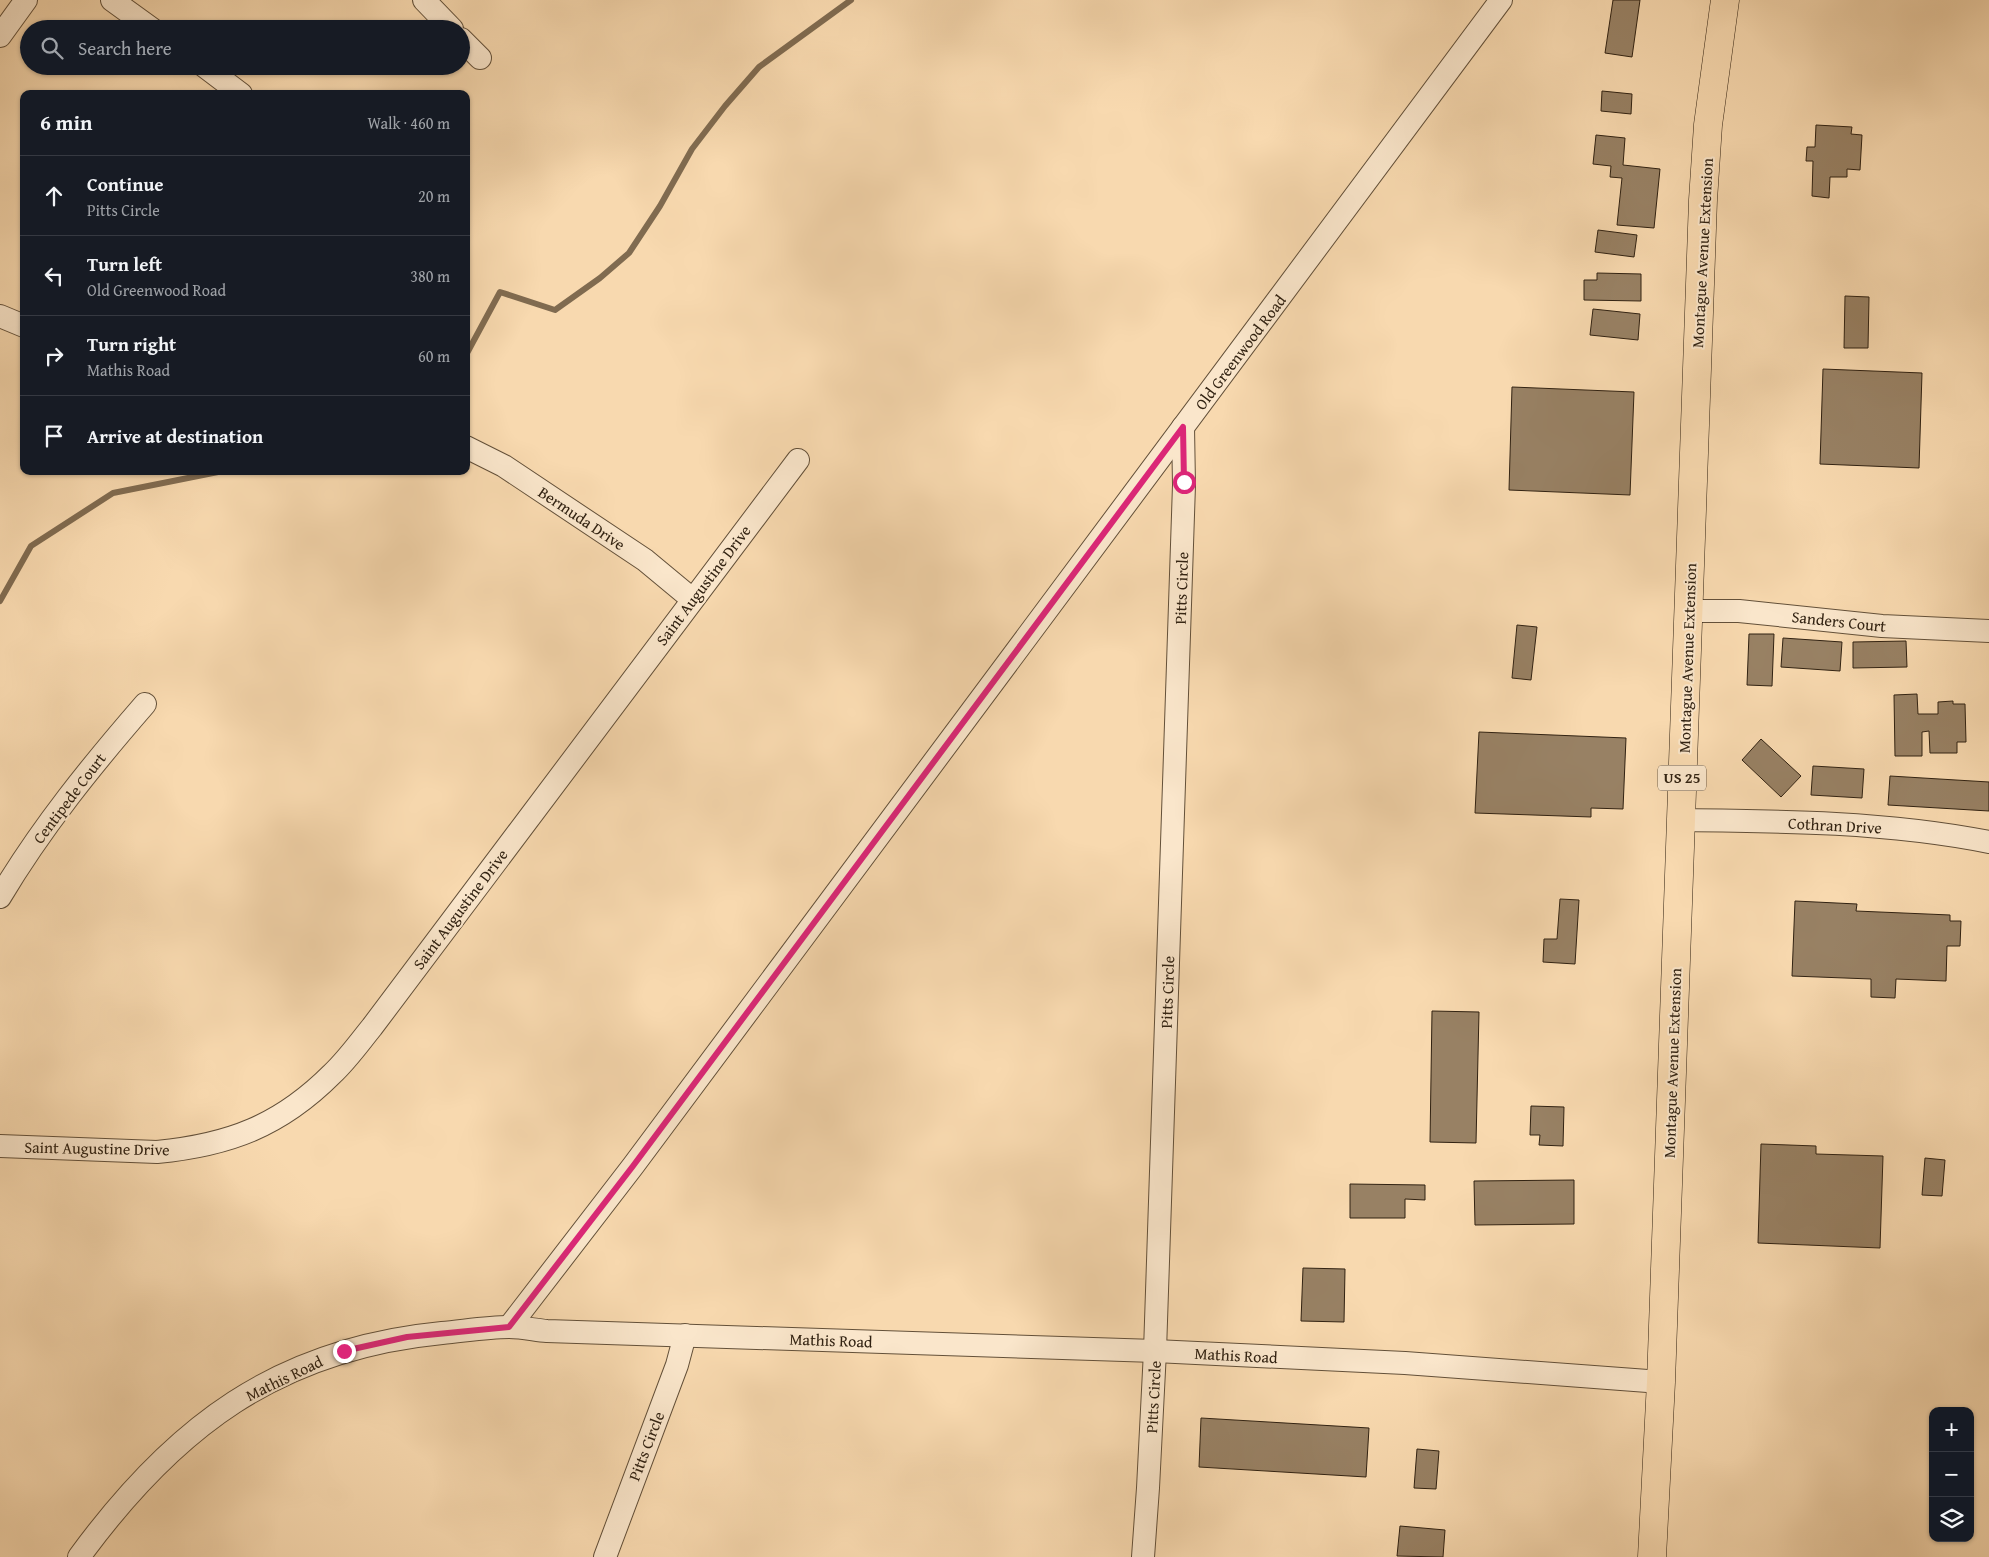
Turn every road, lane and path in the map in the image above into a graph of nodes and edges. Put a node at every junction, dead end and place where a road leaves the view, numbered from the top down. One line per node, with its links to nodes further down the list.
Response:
1 (26, 0): 8 (street)
2 (112, 0): 6 (street)
3 (424, 0): 7 (street)
4 (1501, 0): 15 (street, Old Greenwood Road)
5 (1725, 0): 19 (highway, Montague Avenue Extension / US 25)
6 (140, 20)
7 (443, 20)
8 (0, 36)
9 (470, 48): 10 (street)
10 (480, 58)
11 (216, 75): 12 (street)
12 (236, 90)
13 (0, 316): 14 (street)
14 (20, 324)
15 (1183, 427): 26 (street, Old Greenwood Road); 28 (street, Pitts Circle)
16 (470, 449): 18 (street, Bermuda Drive)
17 (798, 460): 18 (street, Saint Augustine Drive)
18 (692, 599): 25 (street, Saint Augustine Drive)
19 (1689, 611): 20 (street, Sanders Court); 22 (highway, Montague Avenue Extension / US 25)
20 (1989, 631)
21 (144, 704): 24 (street, Centipede Court)
22 (1681, 820): 23 (street, Cothran Drive); 29 (highway, Montague Avenue Extension / US 25)
23 (1989, 842)
24 (0, 897)
25 (0, 1146)
26 (509, 1327): 27 (street, Mathis Road); 30 (street, Mathis Road)
27 (685, 1335): 28 (street, Mathis Road); 31 (street, Pitts Circle)
28 (1155, 1351): 29 (street, Mathis Road); 32 (street, Pitts Circle)
29 (1661, 1382): 33 (highway, Montague Avenue Extension / US 25)
30 (79, 1557)
31 (605, 1557)
32 (1143, 1557)
33 (1652, 1557)

